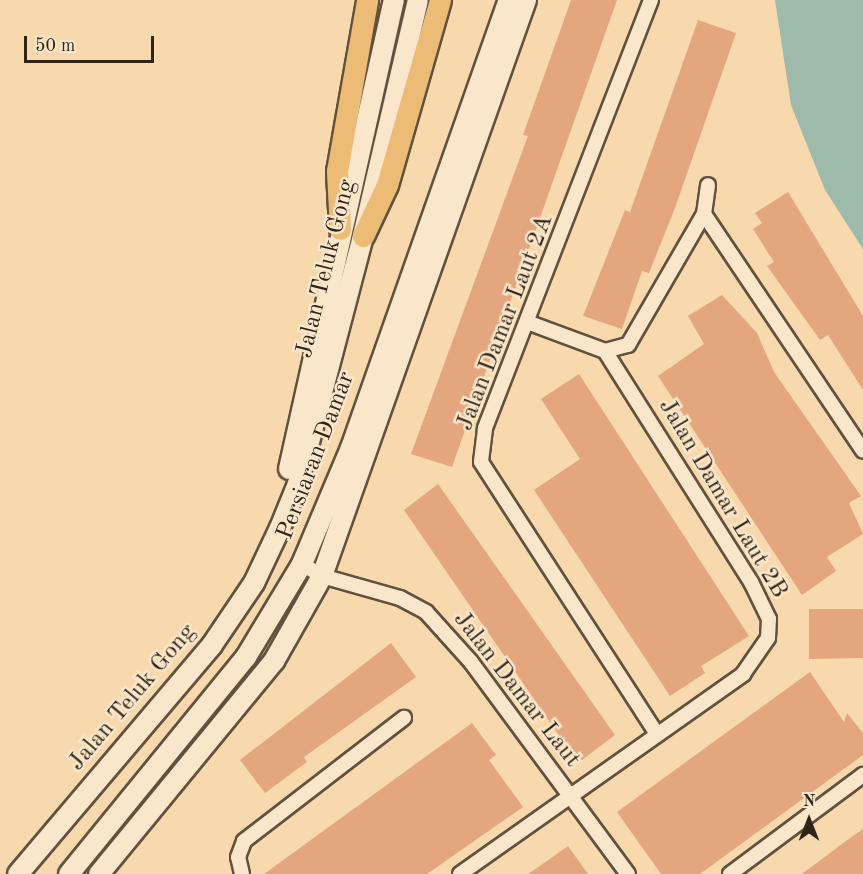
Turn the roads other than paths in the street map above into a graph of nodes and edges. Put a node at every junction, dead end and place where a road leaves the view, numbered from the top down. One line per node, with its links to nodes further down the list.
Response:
1 (367, 0): 10 (main road)
2 (394, 0): 10 (street, Jalan Teluk Gong)
3 (418, 0): 11 (street, Jalan Teluk Gong)
4 (441, 0): 11 (main road)
5 (509, 0): 16 (street, Persiaran Damar)
6 (526, 0): 17 (street, Persiaran Damar)
7 (651, 0): 12 (street, Jalan Damar Laut 2A)
8 (708, 185): 9 (street)
9 (704, 214): 13 (street); 14 (street)
10 (340, 229): 15 (street, Jalan Teluk Gong)
11 (363, 236): 15 (street, Jalan Teluk Gong)
12 (527, 322): 13 (street); 19 (street, Jalan Damar Laut 2A)
13 (605, 351): 19 (street, Jalan Damar Laut 2B)
14 (863, 451)
15 (272, 545): 22 (street, Jalan Teluk Gong)
16 (302, 564): 17 (street, Jalan Damar Laut); 23 (street, Persiaran Damar)
17 (322, 576): 21 (street, Jalan Damar Laut); 24 (street, Persiaran Damar)
18 (404, 718): 25 (street)
19 (656, 733): 21 (street, Jalan Damar Laut 2B)
20 (863, 775): 28 (street)
21 (568, 794): 26 (street, Jalan Damar Laut 2B); 27 (street, Jalan Damar Laut)
22 (18, 874)
23 (69, 874)
24 (99, 874)
25 (242, 874)
26 (460, 874)
27 (628, 874)
28 (730, 874)

